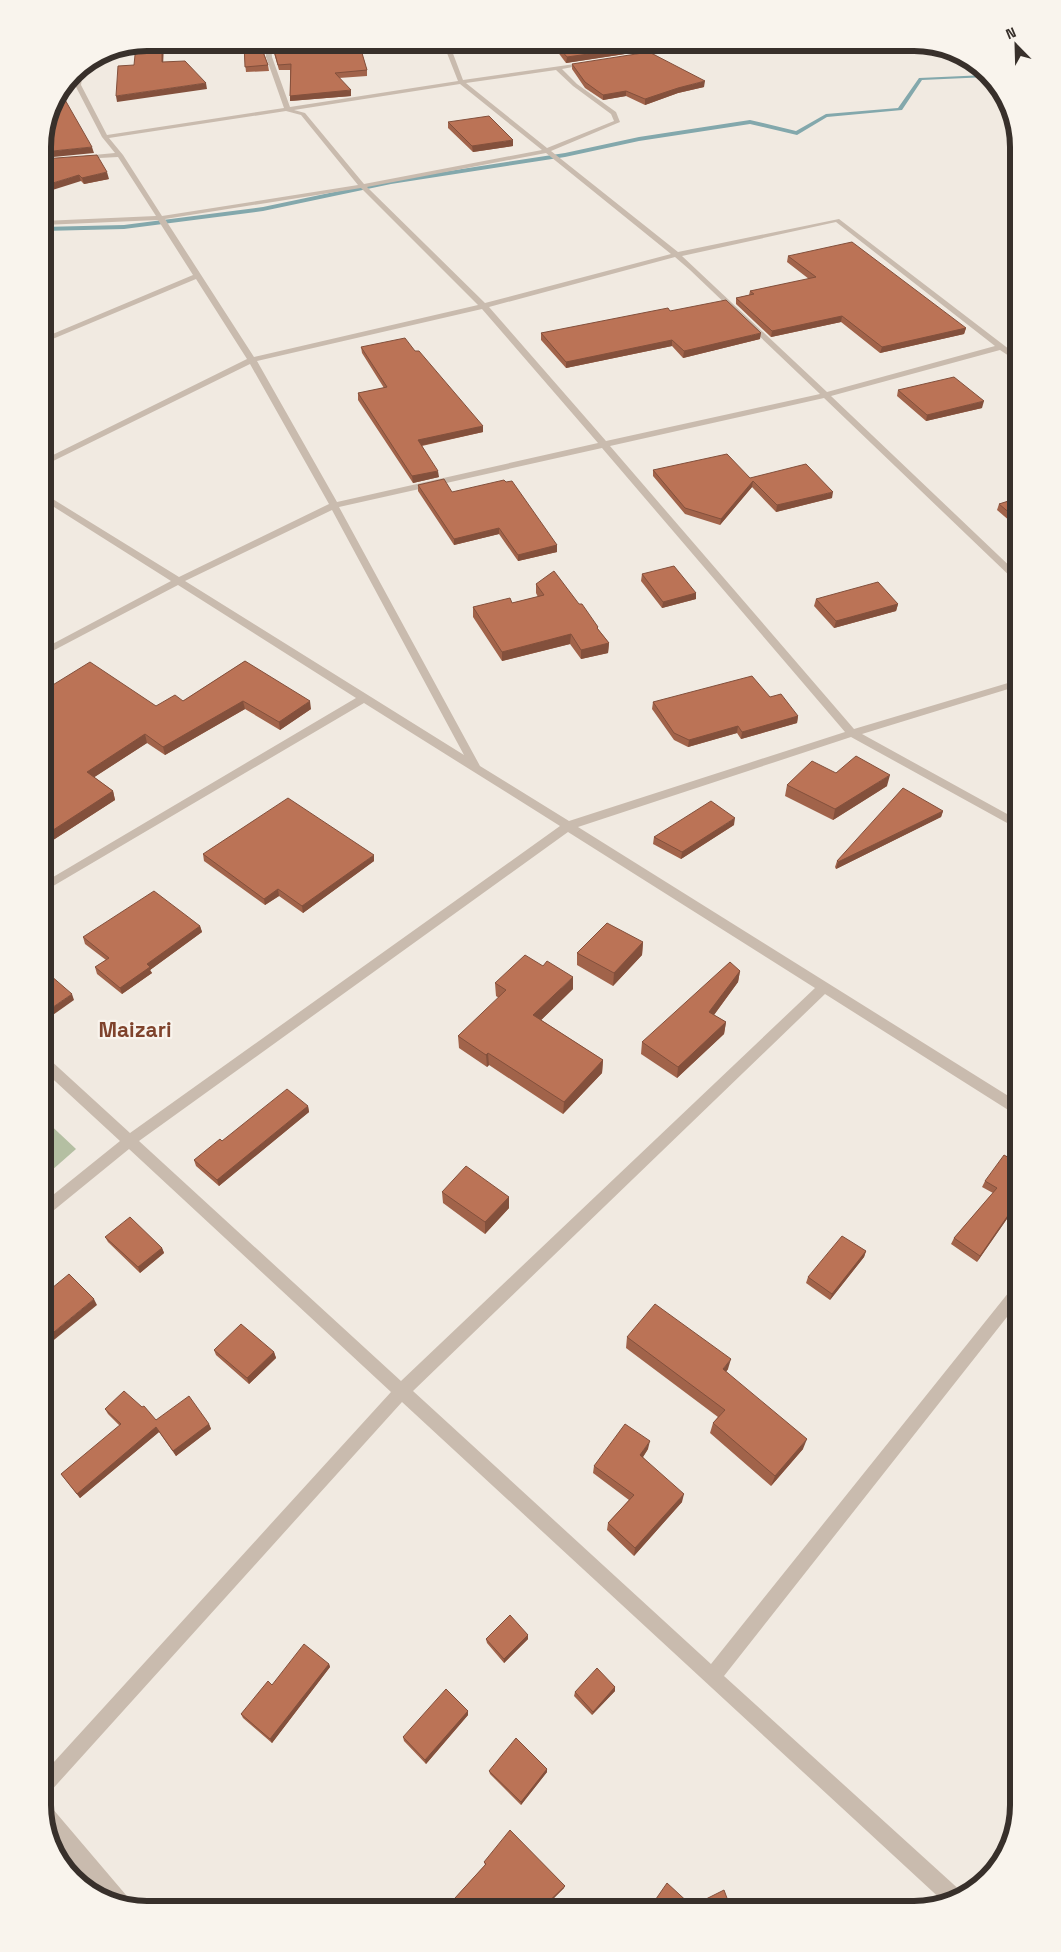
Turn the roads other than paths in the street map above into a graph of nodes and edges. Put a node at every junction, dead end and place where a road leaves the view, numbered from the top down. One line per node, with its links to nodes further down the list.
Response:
1 (269, 51): 11 (street)
2 (449, 51): 8 (street)
3 (667, 51): 4 (street)
4 (626, 57)
5 (597, 62): 6 (street)
6 (558, 68): 8 (street); 13 (street)
7 (79, 79): 10 (street)
8 (462, 82): 11 (street); 13 (street)
9 (74, 85): 10 (street)
10 (78, 85): 12 (street)
11 (288, 110): 12 (street); 16 (street)
12 (106, 137): 14 (street)
13 (546, 151): 16 (street); 19 (street)
14 (120, 155): 15 (street); 17 (street)
15 (72, 159)
16 (362, 186): 17 (street); 21 (street)
17 (160, 218): 18 (street); 20 (street)
18 (51, 223)
19 (676, 255): 21 (street); 23 (street); 26 (street)
20 (197, 276): 22 (street); 25 (street)
21 (483, 306): 25 (street); 27 (street)
22 (51, 338)
23 (1002, 347): 24 (street); 26 (street)
24 (1010, 354)
25 (252, 360): 28 (street); 30 (street)
26 (825, 395): 27 (street); 31 (street)
27 (604, 445): 30 (street); 36 (street)
28 (51, 459)
29 (51, 501): 32 (street)
30 (334, 505): 32 (street); 37 (street)
31 (1010, 571)
32 (178, 581): 33 (street); 35 (street)
33 (51, 649)
34 (1010, 685): 36 (street)
35 (364, 698): 37 (street); 40 (street)
36 (852, 733): 38 (street); 39 (street)
37 (476, 769): 39 (street)
38 (1010, 821)
39 (568, 826): 41 (street); 44 (street)
40 (51, 883)
41 (824, 987): 43 (street); 47 (street)
42 (51, 1069): 44 (street)
43 (1010, 1104)
44 (128, 1141): 45 (street); 47 (street)
45 (51, 1204)
46 (1010, 1302): 48 (street)
47 (402, 1391): 48 (street); 49 (street)
48 (712, 1676): 51 (street)
49 (51, 1777)
50 (53, 1826): 52 (street)
51 (949, 1894)
52 (114, 1895)

